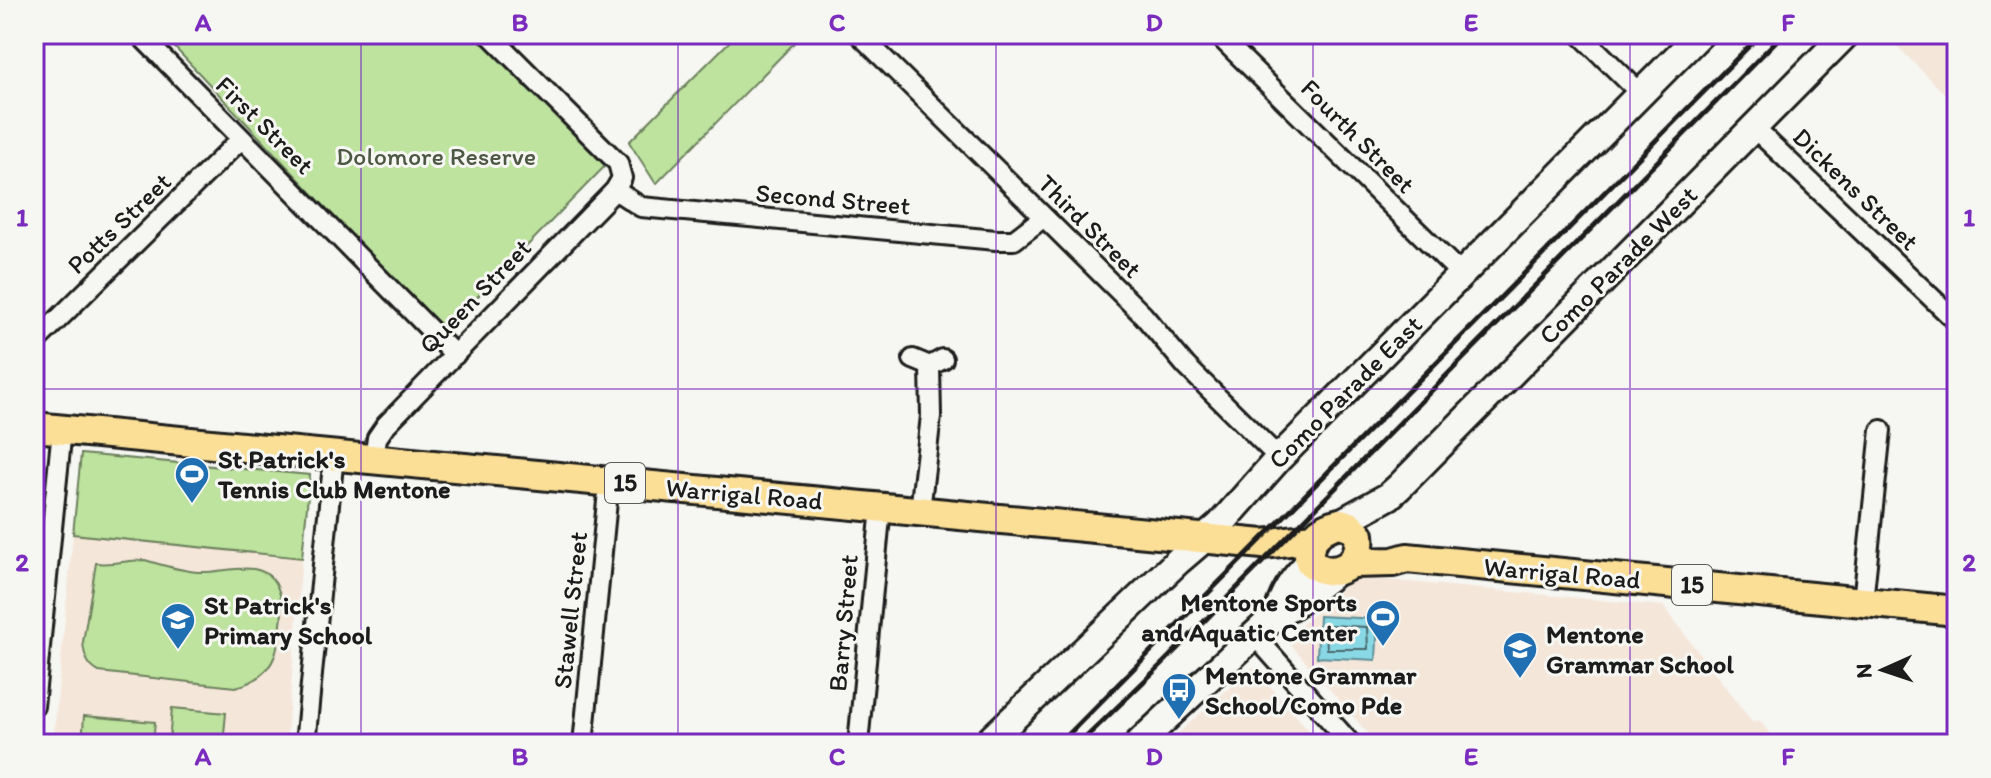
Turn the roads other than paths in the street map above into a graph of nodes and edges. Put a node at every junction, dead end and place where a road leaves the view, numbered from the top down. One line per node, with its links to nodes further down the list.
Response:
1 (139, 34): 10 (street, First Street)
2 (489, 34): 11 (street, Second Street)
3 (859, 34): 12 (street, Third Street)
4 (1217, 34): 13 (street, Fourth Street)
5 (1580, 34): 8 (street)
6 (1700, 34): 8 (street, Como Parade East)
7 (1846, 34): 9 (street, Como Parade West)
8 (1641, 94): 13 (street, Como Parade East)
9 (1753, 127): 14 (street, Dickens Street); 28 (street, Como Parade West)
10 (241, 139): 15 (street, Potts Street); 16 (street, First Street)
11 (619, 182): 12 (street, Second Street); 16 (street, Queen Street)
12 (1044, 217): 22 (street, Third Street)
13 (1462, 275): 22 (street, Como Parade East)
14 (1957, 322)
15 (34, 343)
16 (455, 355): 23 (street, Queen Street)
17 (928, 361): 26 (street)
18 (34, 427): 19 (main road, Warrigal Road / 15)
19 (62, 429): 21 (main road, Warrigal Road / 15); 34 (street)
20 (1881, 430): 30 (street)
21 (334, 455): 23 (main road, Warrigal Road / 15); 35 (street)
22 (1279, 458): 27 (street, Como Parade East)
23 (374, 459): 24 (main road, Warrigal Road / 15)
24 (609, 481): 25 (main road, Warrigal Road / 15); 36 (street, Stawell Street)
25 (881, 507): 26 (main road, Warrigal Road / 15); 37 (street, Barry Street)
26 (920, 511): 27 (main road, Warrigal Road / 15)
27 (1203, 539): 29 (main road, Warrigal Road / 15); 38 (street, Como Parade East)
28 (1350, 546): 29 (main road, 15); 29 (main road); 30 (main road, Warrigal Road / 15); 32 (street, Como Parade West)
29 (1311, 553): 32 (street, Como Parade West)
30 (1863, 602): 31 (main road, Warrigal Road / 15)
31 (1957, 611)
32 (1278, 613): 33 (street, Como Parade West)
33 (1254, 635): 39 (street, Como Parade West); 40 (street)
34 (34, 706)
35 (305, 744)
36 (583, 744)
37 (858, 744)
38 (986, 744)
39 (1138, 744)
40 (1351, 744)

